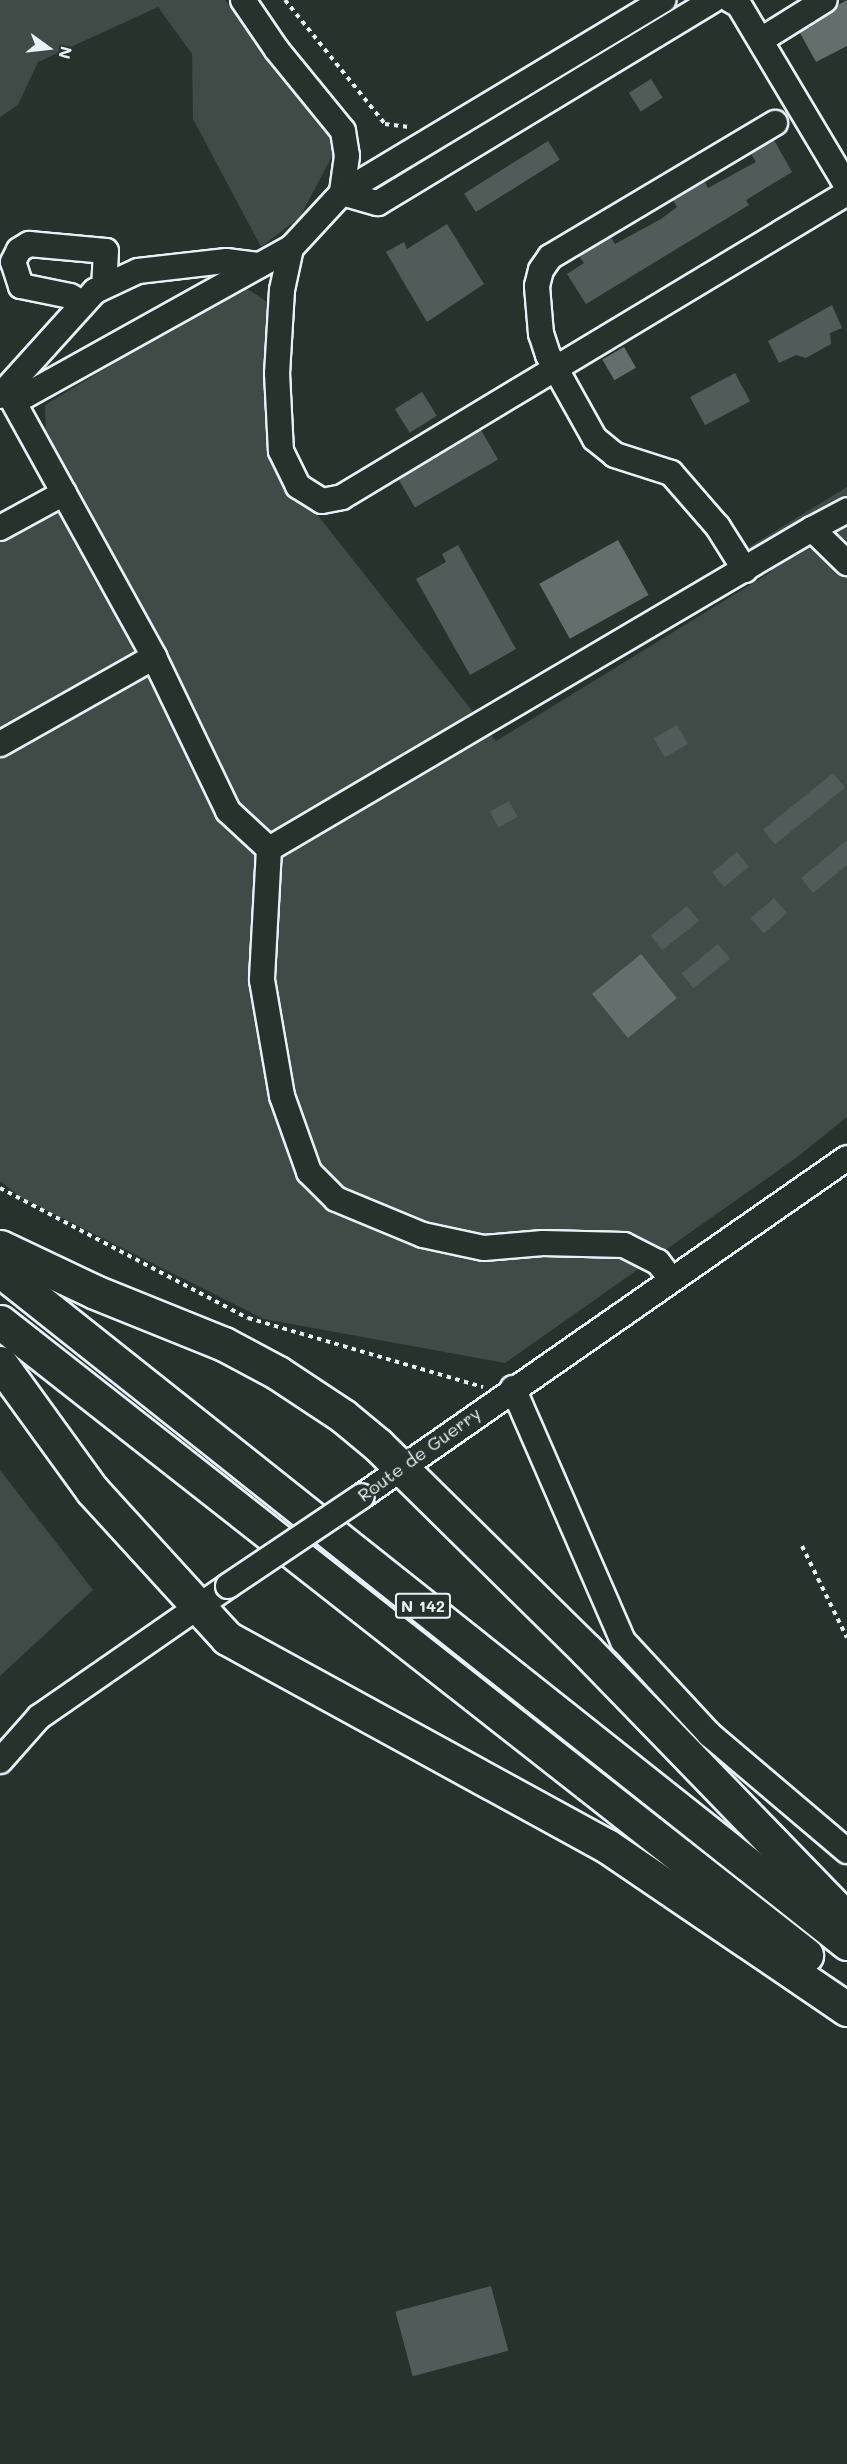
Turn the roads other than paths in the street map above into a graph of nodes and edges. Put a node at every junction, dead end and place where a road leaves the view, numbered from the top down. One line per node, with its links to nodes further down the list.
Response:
1 (243, 0): 9 (street)
2 (663, 0): 9 (street)
3 (713, 0): 9 (street)
4 (730, 0): 6 (street)
5 (825, 0): 6 (street)
6 (761, 40): 8 (street)
7 (775, 123): 15 (street)
8 (847, 186)
9 (342, 193): 11 (street)
10 (847, 193): 15 (street)
11 (291, 248): 12 (street); 15 (street)
12 (260, 265): 13 (street); 16 (street)
13 (104, 286): 14 (street); 14 (street)
14 (82, 303): 16 (street)
15 (555, 368): 22 (street)
16 (7, 397): 17 (street)
17 (64, 493): 19 (street); 23 (street)
18 (847, 510): 20 (street)
19 (0, 528)
20 (813, 529): 21 (street); 22 (street)
21 (847, 563)
22 (745, 570): 25 (street)
23 (154, 657): 24 (street); 25 (street)
24 (0, 744)
25 (269, 849): 29 (street)
26 (847, 1158): 29 (street, Route de Guerry)
27 (0, 1247): 33 (highway)
28 (0, 1270): 40 (highway, N 142)
29 (670, 1279): 32 (street, Route de Guerry)
30 (0, 1322): 41 (highway, N 142)
31 (0, 1364): 34 (highway)
32 (508, 1391): 33 (street, Route de Guerry); 38 (street)
33 (399, 1467): 34 (street, Route de Guerry, bridge); 39 (highway)
34 (198, 1606): 35 (street, Route de Guerry); 42 (highway)
35 (39, 1718): 36 (street); 37 (street, Route de Guerry)
36 (0, 1743)
37 (0, 1761)
38 (847, 1851)
39 (847, 1919)
40 (847, 1943)
41 (847, 1988)
42 (847, 2009)

